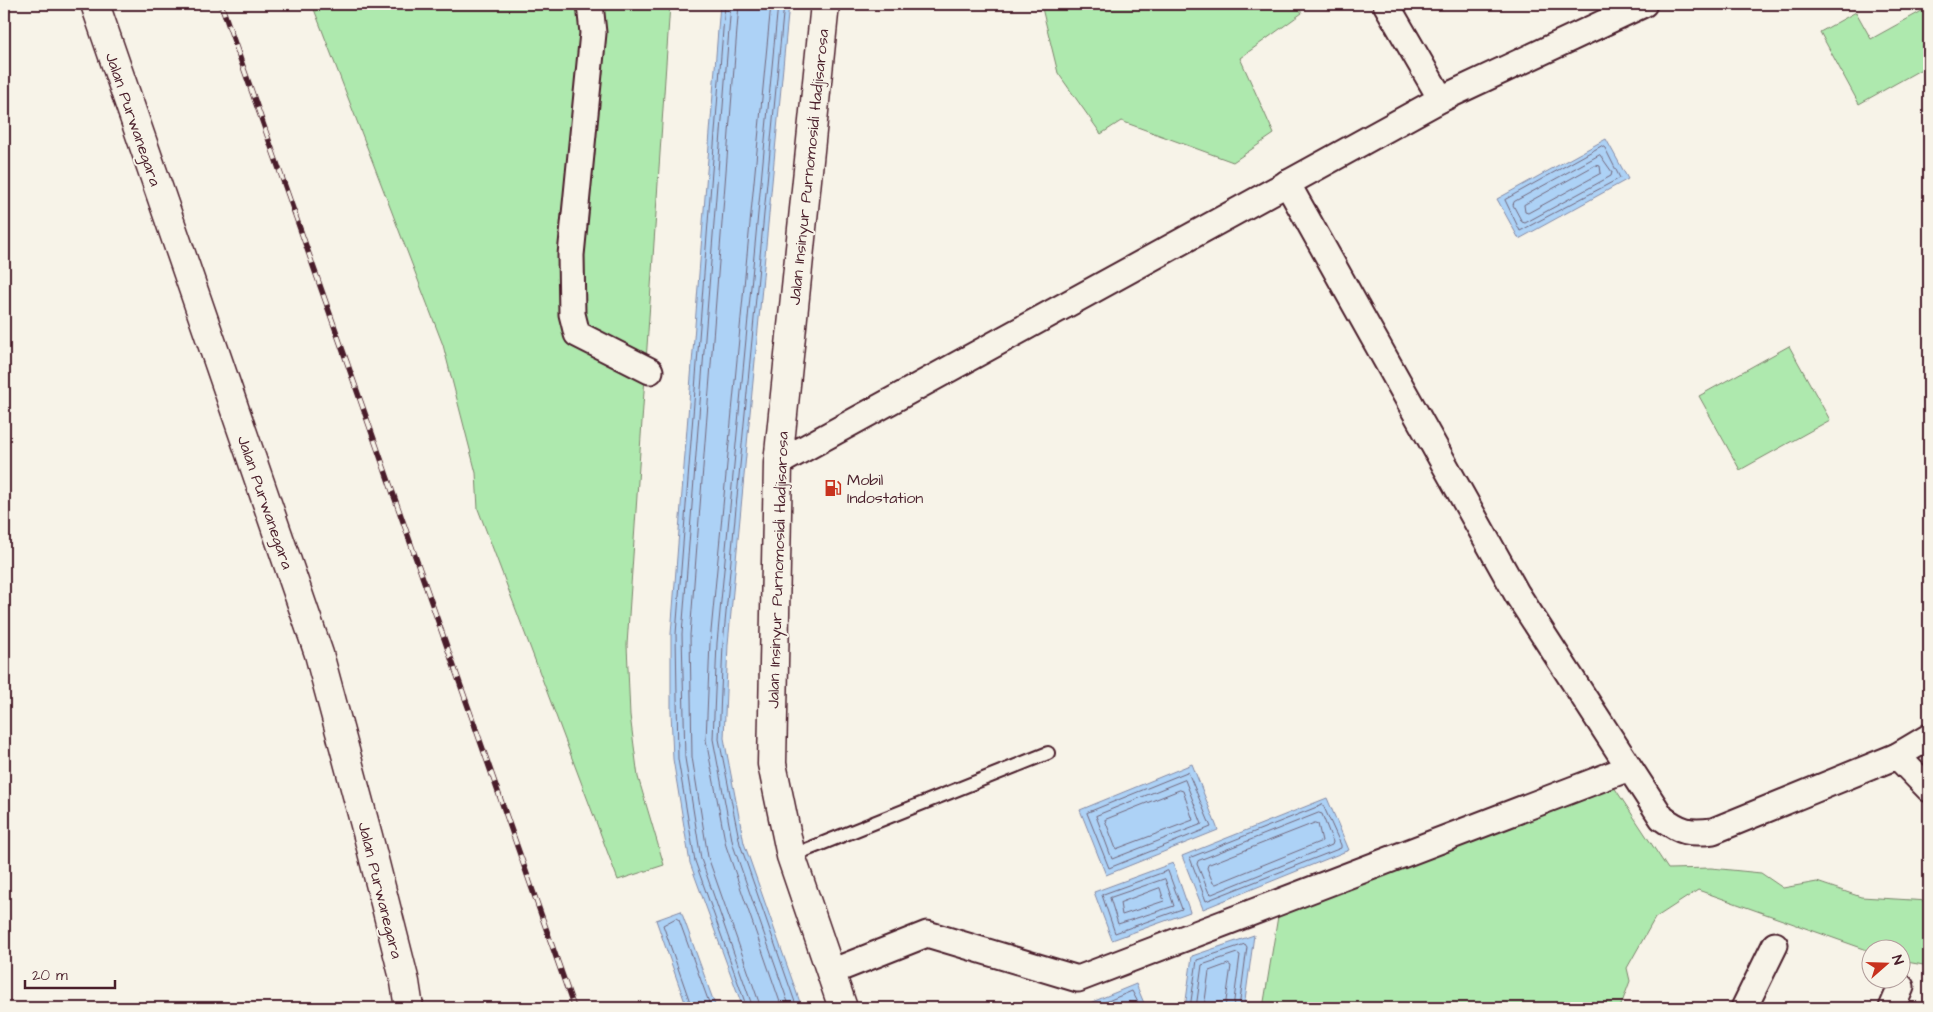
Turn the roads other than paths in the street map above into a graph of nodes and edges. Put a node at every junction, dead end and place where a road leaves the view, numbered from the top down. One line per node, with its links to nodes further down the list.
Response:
1 (95, 4): 18 (street, Jalan Purwanegara)
2 (590, 4): 8 (street)
3 (825, 4): 9 (street, Jalan Insinyur Purnomosidi Hadjisarosa)
4 (1386, 4): 6 (street)
5 (1644, 4): 6 (street)
6 (1441, 99): 7 (street)
7 (1287, 183): 9 (street); 13 (street)
8 (650, 371)
9 (778, 463): 15 (street, Jalan Insinyur Purnomosidi Hadjisarosa)
10 (1929, 737): 12 (street)
11 (1048, 753): 15 (lane)
12 (1897, 756): 13 (street); 14 (street)
13 (1629, 768): 17 (street)
14 (1929, 789)
15 (791, 856): 17 (street, Jalan Insinyur Purnomosidi Hadjisarosa)
16 (1775, 945): 20 (street)
17 (831, 972): 19 (street, Jalan Insinyur Purnomosidi Hadjisarosa)
18 (409, 1008)
19 (843, 1008)
20 (1744, 1008)

